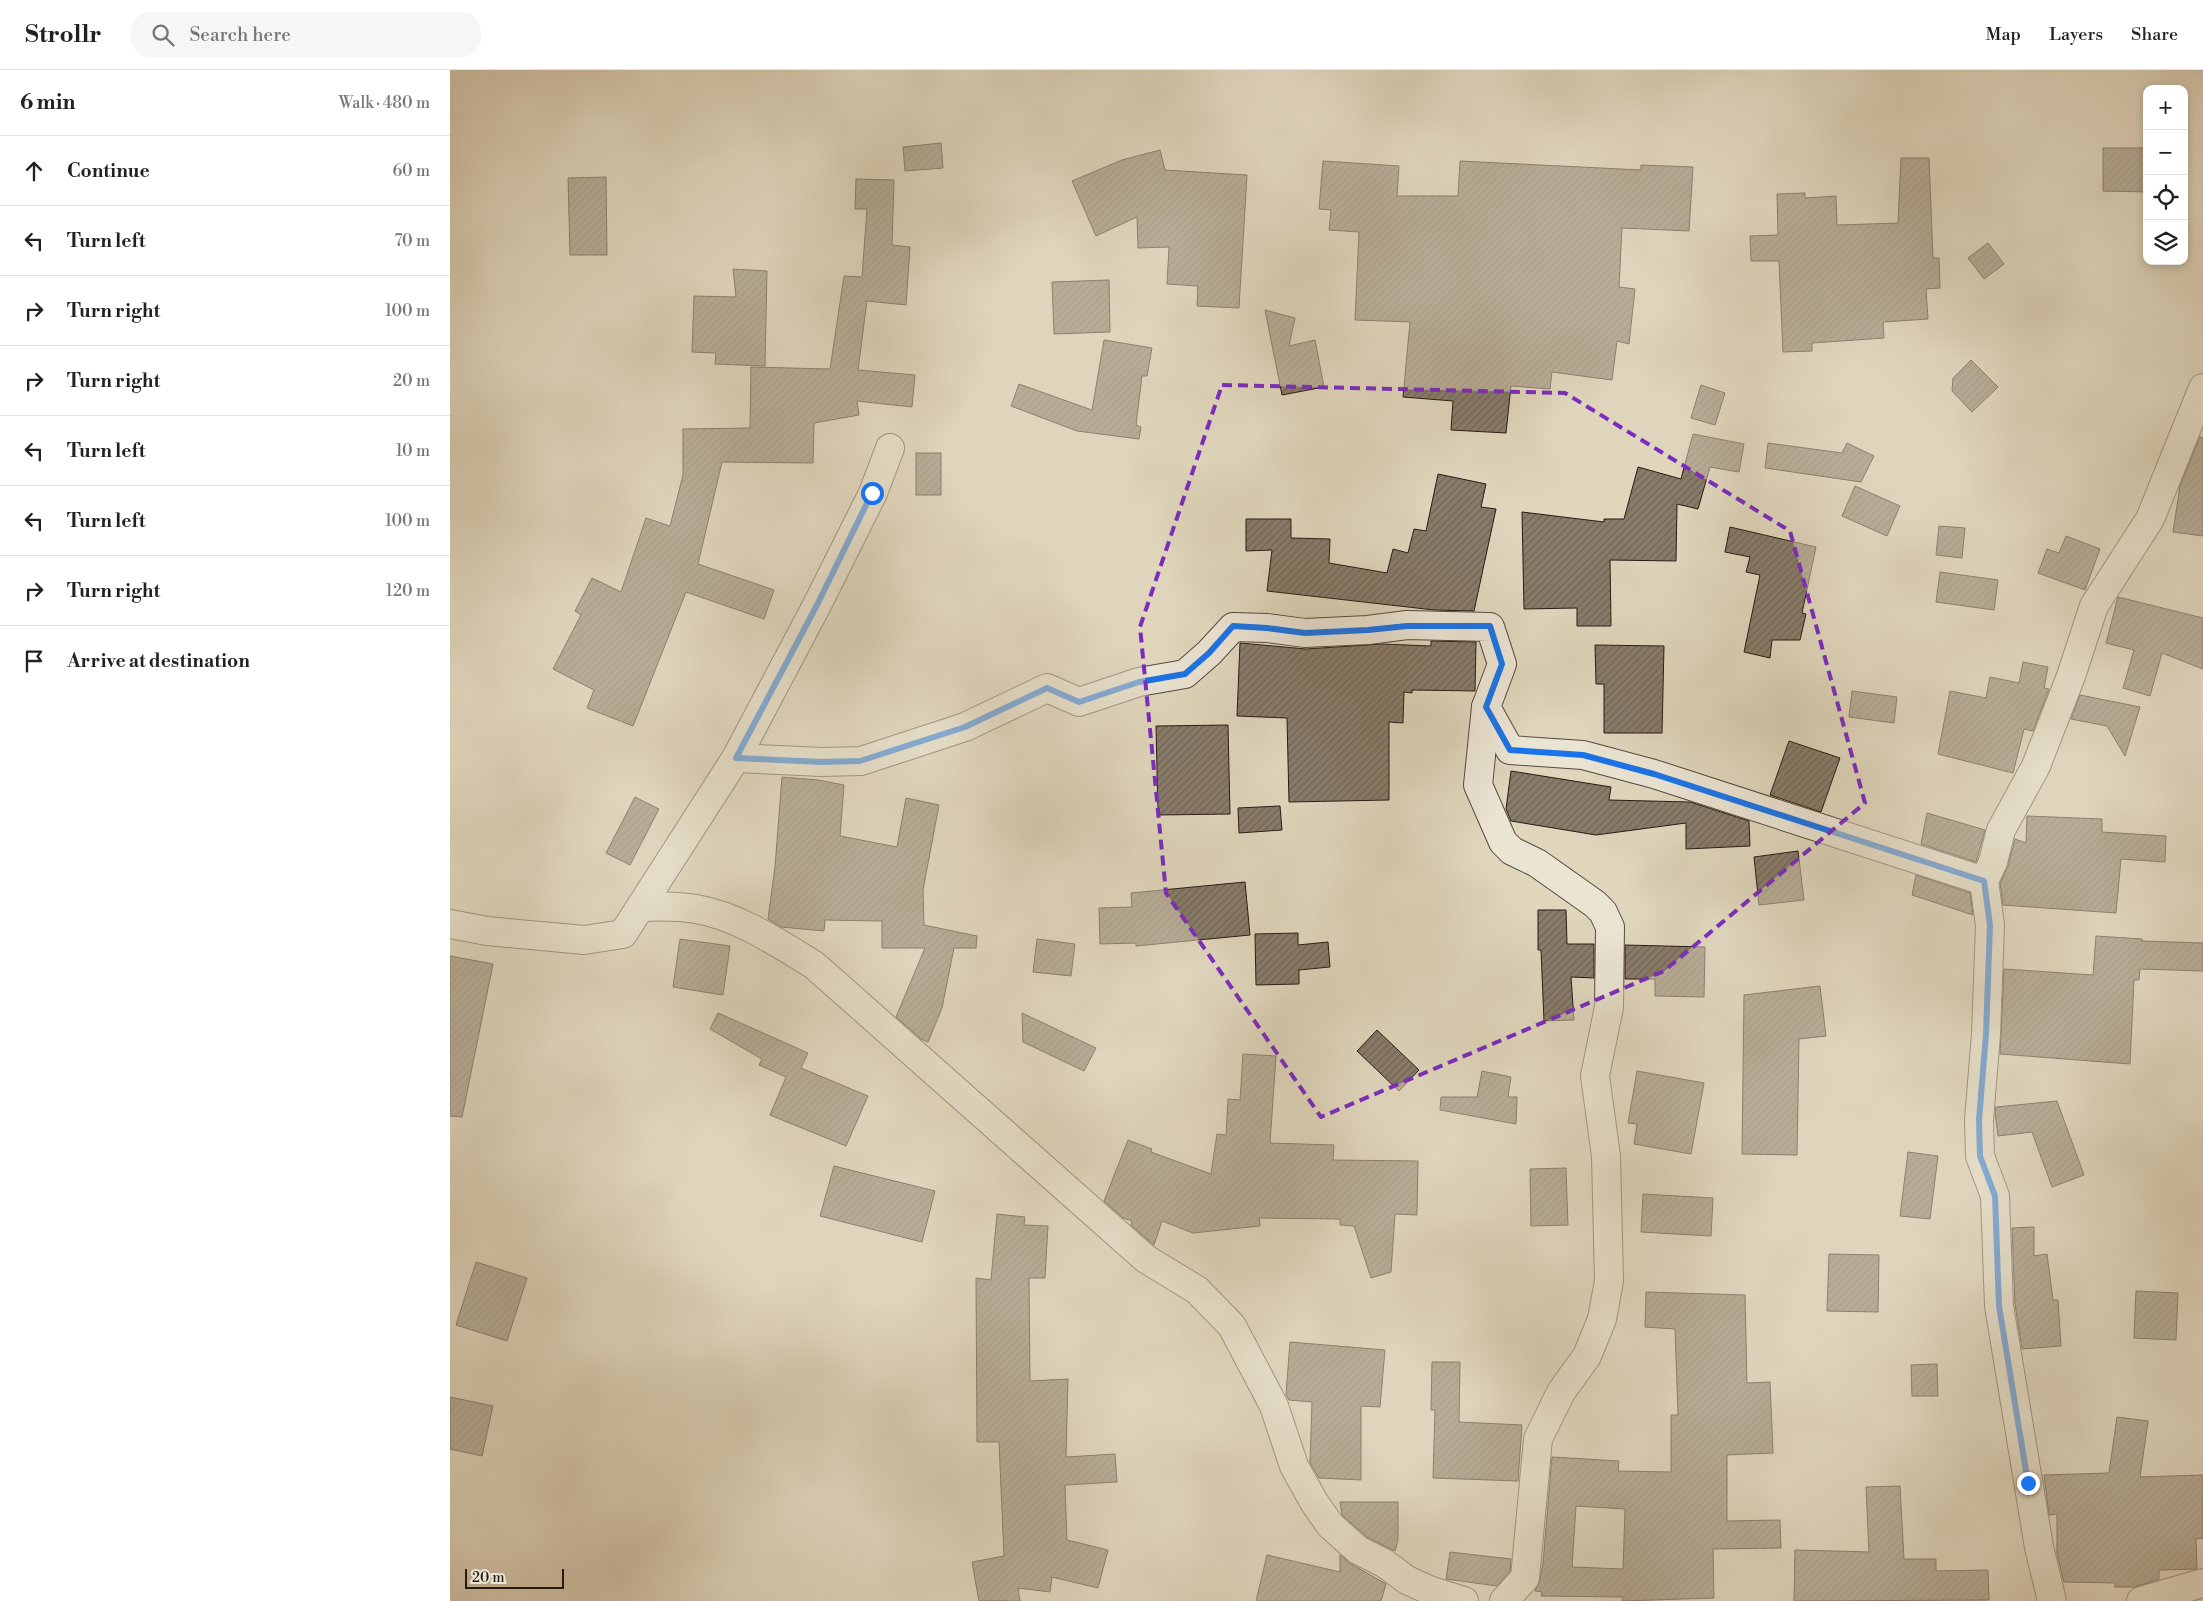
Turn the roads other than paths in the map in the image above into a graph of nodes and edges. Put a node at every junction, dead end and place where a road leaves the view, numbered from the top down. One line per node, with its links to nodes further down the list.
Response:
1 (2203, 388): 5 (street)
2 (890, 448): 4 (street)
3 (1486, 707): 4 (street); 5 (street); 11 (street)
4 (736, 758): 6 (street)
5 (1984, 881): 12 (street)
6 (642, 907): 7 (street); 9 (street)
7 (450, 924)
8 (2203, 1583): 13 (street)
9 (1427, 1596): 10 (street)
10 (1464, 1601)
11 (1504, 1601)
12 (2052, 1601)
13 (2141, 1601)

